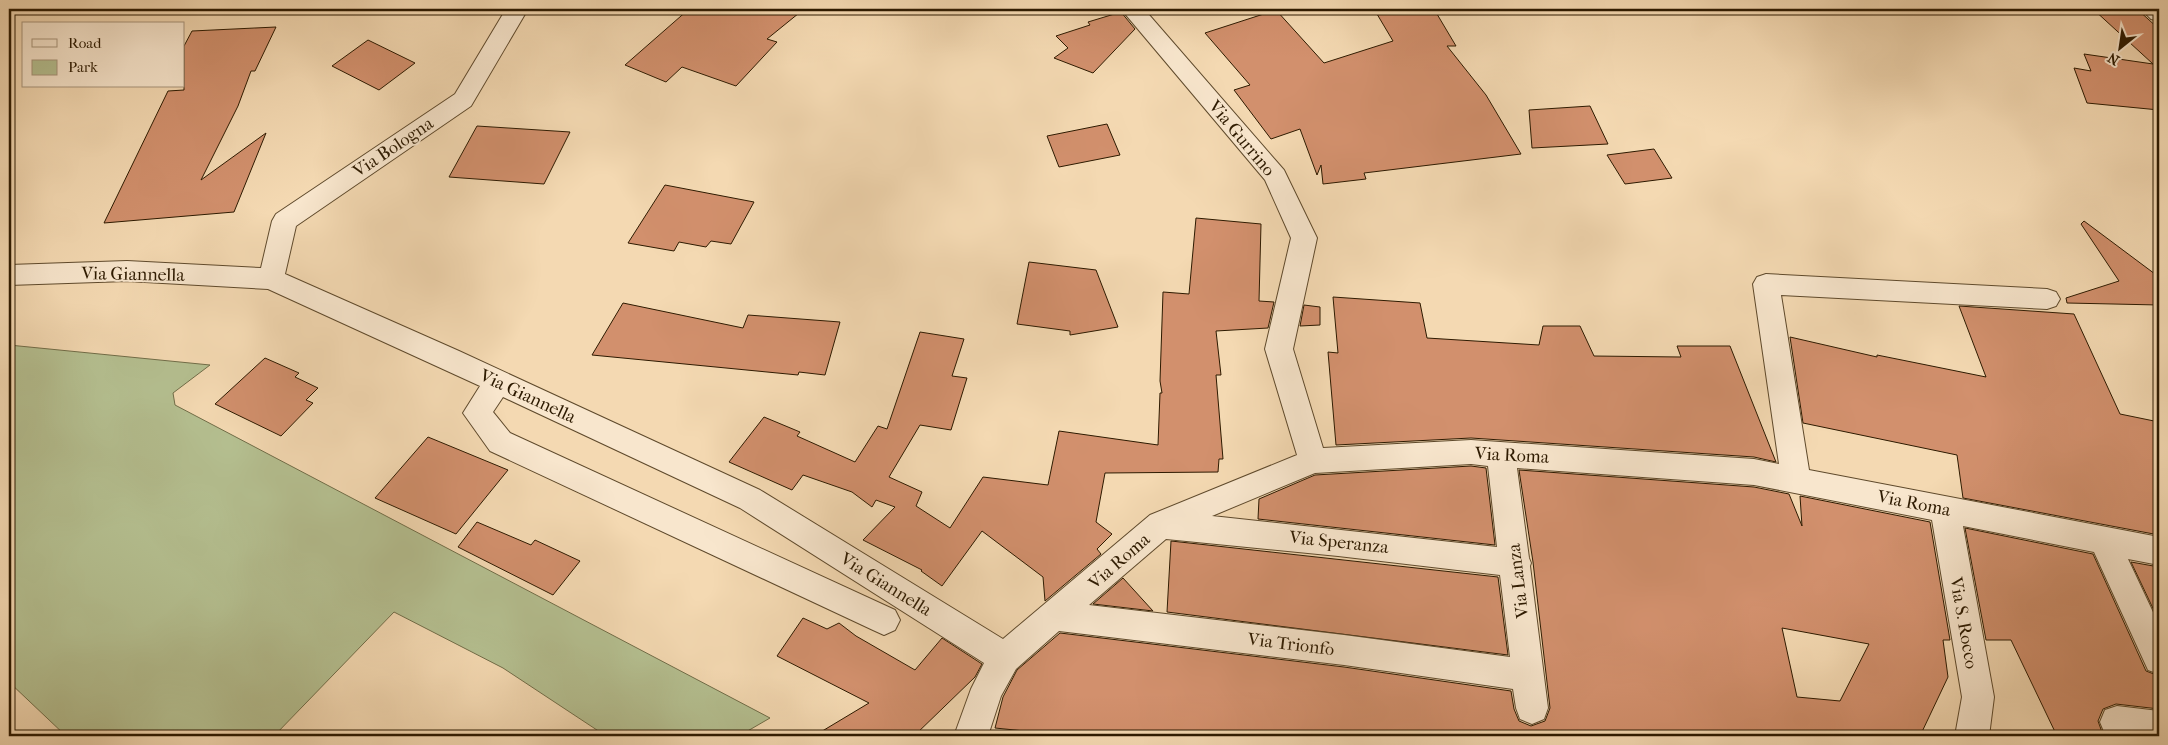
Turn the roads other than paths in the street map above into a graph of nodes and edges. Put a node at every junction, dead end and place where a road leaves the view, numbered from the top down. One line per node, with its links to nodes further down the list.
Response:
1 (517, 9): 6 (street, Via Bologna)
2 (1132, 9): 10 (street, Via Gurrino)
3 (2152, 9): 4 (street)
4 (2159, 14)
5 (9, 276): 6 (street, Via Giannella)
6 (271, 279): 8 (street, Via Giannella)
7 (2047, 299): 11 (street)
8 (498, 382): 18 (street); 19 (street, Via Giannella)
9 (1501, 454): 10 (street, Via Roma); 11 (street, Via Roma); 16 (street, Via Lanza)
10 (1313, 461): 13 (street, Via Roma)
11 (1796, 480): 12 (street, Via Roma)
12 (1945, 509): 14 (street, Via Roma); 26 (street, Via S. Rocco)
13 (1161, 524): 16 (street, Via Speranza); 17 (street, Via Roma)
14 (2104, 540): 15 (street, Via Roma); 20 (street)
15 (2159, 552)
16 (1516, 562): 21 (street, Via Lanza)
17 (1054, 616): 19 (street, Via Roma); 21 (street, Via Trionfo)
18 (884, 620)
19 (1005, 658): 25 (street, Via Roma)
20 (2159, 659)
21 (1528, 675): 22 (street, Via Lanza)
22 (1532, 708)
23 (2117, 722): 24 (street)
24 (2159, 726)
25 (971, 736)
26 (1972, 736)

